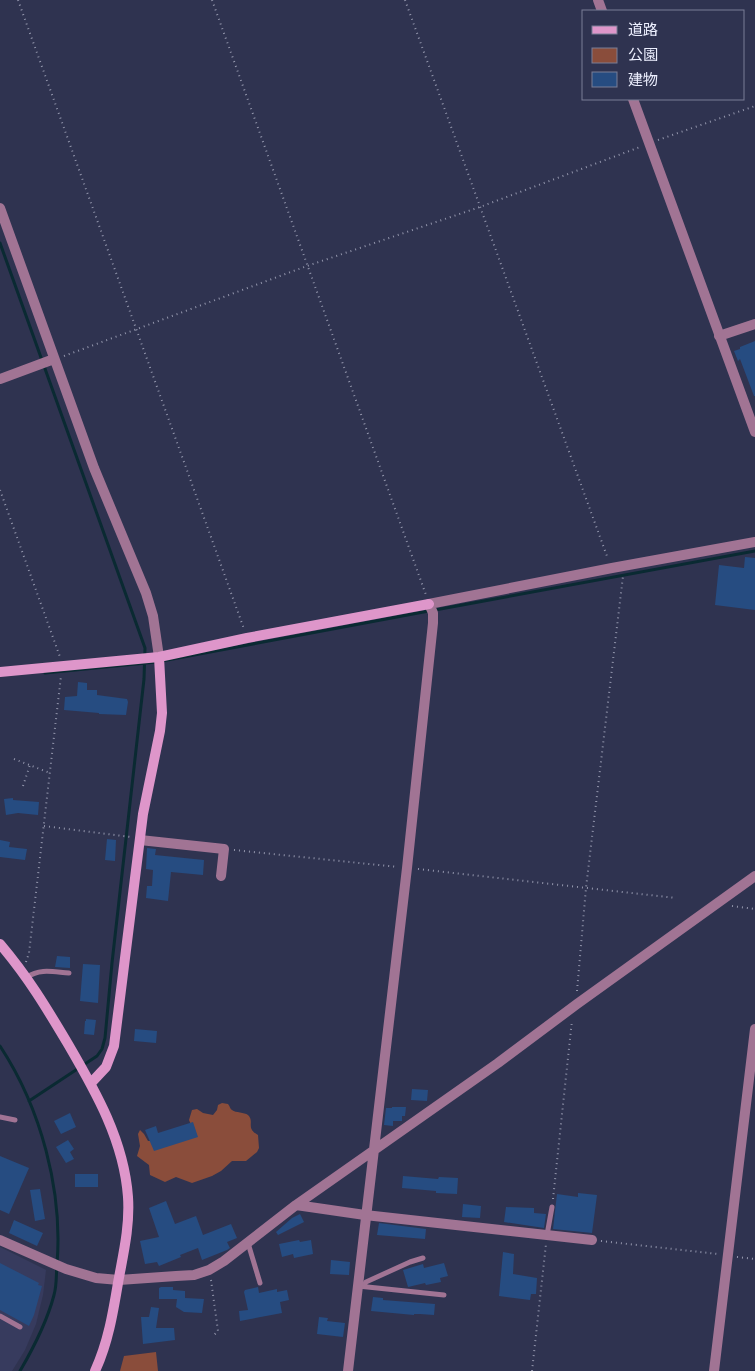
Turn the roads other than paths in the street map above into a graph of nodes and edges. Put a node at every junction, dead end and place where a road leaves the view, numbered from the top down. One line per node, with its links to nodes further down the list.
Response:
1 (633, 100): 4 (street)
2 (0, 208): 5 (street)
3 (755, 324): 4 (street)
4 (720, 336): 7 (street)
5 (54, 360): 6 (street); 10 (street)
6 (0, 378)
7 (755, 432)
8 (755, 542): 9 (street)
9 (429, 604): 10 (street); 22 (street)
10 (159, 657): 11 (street); 12 (street)
11 (0, 672)
12 (140, 839): 13 (street); 19 (street)
13 (221, 876)
14 (755, 876): 22 (street)
15 (0, 944): 17 (street)
16 (69, 973): 17 (lane)
17 (25, 974): 19 (street)
18 (755, 1029): 39 (street)
19 (91, 1082): 31 (street)
20 (0, 1117): 21 (lane)
21 (15, 1120)
22 (374, 1150): 23 (street); 25 (street)
23 (296, 1205): 25 (street); 29 (street)
24 (552, 1207): 26 (lane)
25 (365, 1215): 26 (street); 33 (street)
26 (547, 1235): 28 (street)
27 (0, 1240): 31 (street)
28 (592, 1240)
29 (248, 1243): 31 (street); 32 (lane)
30 (423, 1258): 33 (lane)
31 (119, 1280): 37 (street)
32 (260, 1283)
33 (360, 1286): 34 (lane); 38 (street)
34 (444, 1295)
35 (0, 1316): 36 (lane)
36 (20, 1327)
37 (95, 1371)
38 (348, 1371)
39 (714, 1371)

